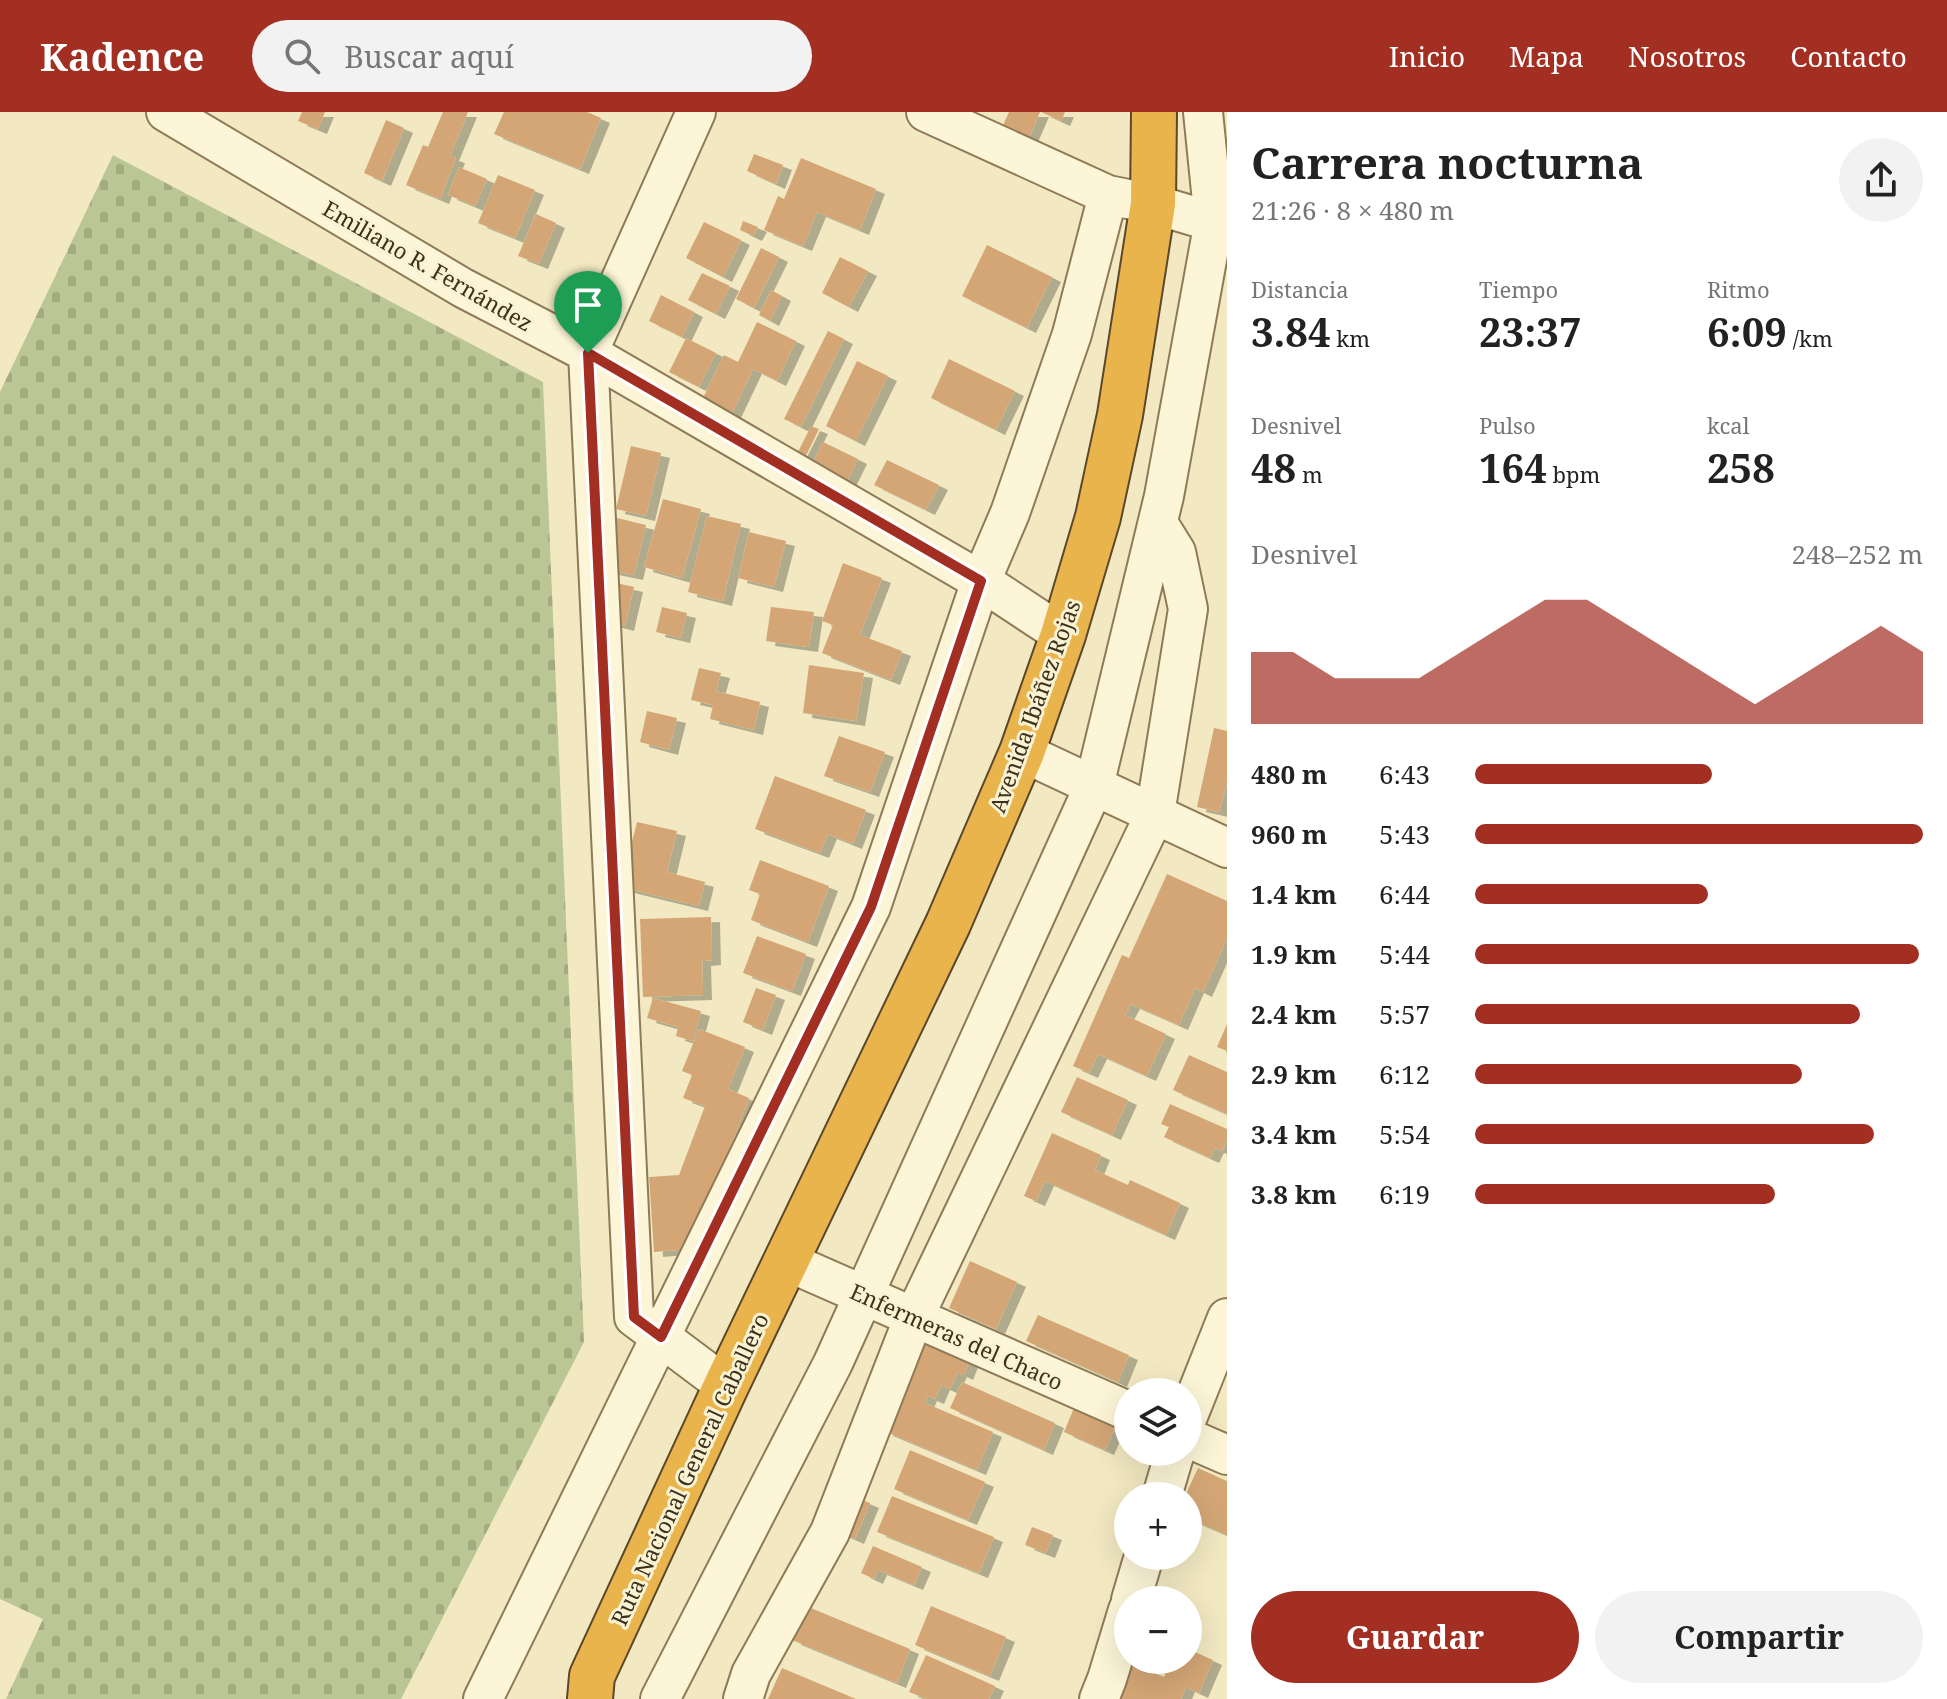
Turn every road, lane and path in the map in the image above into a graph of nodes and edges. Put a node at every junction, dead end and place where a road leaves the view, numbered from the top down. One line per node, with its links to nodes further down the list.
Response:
1 (166, 112): 9 (street, Emiliano R. Fernández)
2 (696, 112): 9 (street)
3 (926, 112): 6 (street)
4 (1203, 112): 8 (street)
5 (1155, 114): 7 (highway, Avenida Ibáñez Rojas)
6 (1108, 195): 7 (street); 11 (street)
7 (1153, 204): 8 (street); 12 (highway, Avenida Ibáñez Rojas)
8 (1220, 223): 10 (street)
9 (588, 353): 11 (street, Emiliano R. Fernández); 21 (street)
10 (1158, 523): 14 (street); 15 (street)
11 (981, 581): 12 (street, Emiliano R. Fernández); 21 (street)
12 (1063, 635): 13 (highway, Avenida Ibáñez Rojas)
13 (1022, 752): 14 (street); 17 (highway, Avenida Ibáñez Rojas)
14 (1094, 786): 15 (street); 18 (street)
15 (1155, 814): 16 (street); 19 (street)
16 (1227, 848)
17 (786, 1261): 18 (street, Enfermeras del Chaco); 23 (highway, Ruta Nacional General Caballero)
18 (864, 1295): 19 (street, Enfermeras del Chaco); 30 (street)
19 (914, 1317): 24 (street, Enfermeras del Chaco); 31 (street)
20 (1227, 1318): 22 (street)
21 (661, 1337): 23 (street); 29 (street)
22 (1202, 1381)
23 (726, 1386): 28 (highway, Ruta Nacional General Caballero)
24 (1114, 1405)
25 (1202, 1444): 26 (street)
26 (1227, 1455)
27 (1114, 1656): 32 (street)
28 (582, 1691)
29 (483, 1699)
30 (660, 1699)
31 (743, 1699)
32 (1099, 1699)

